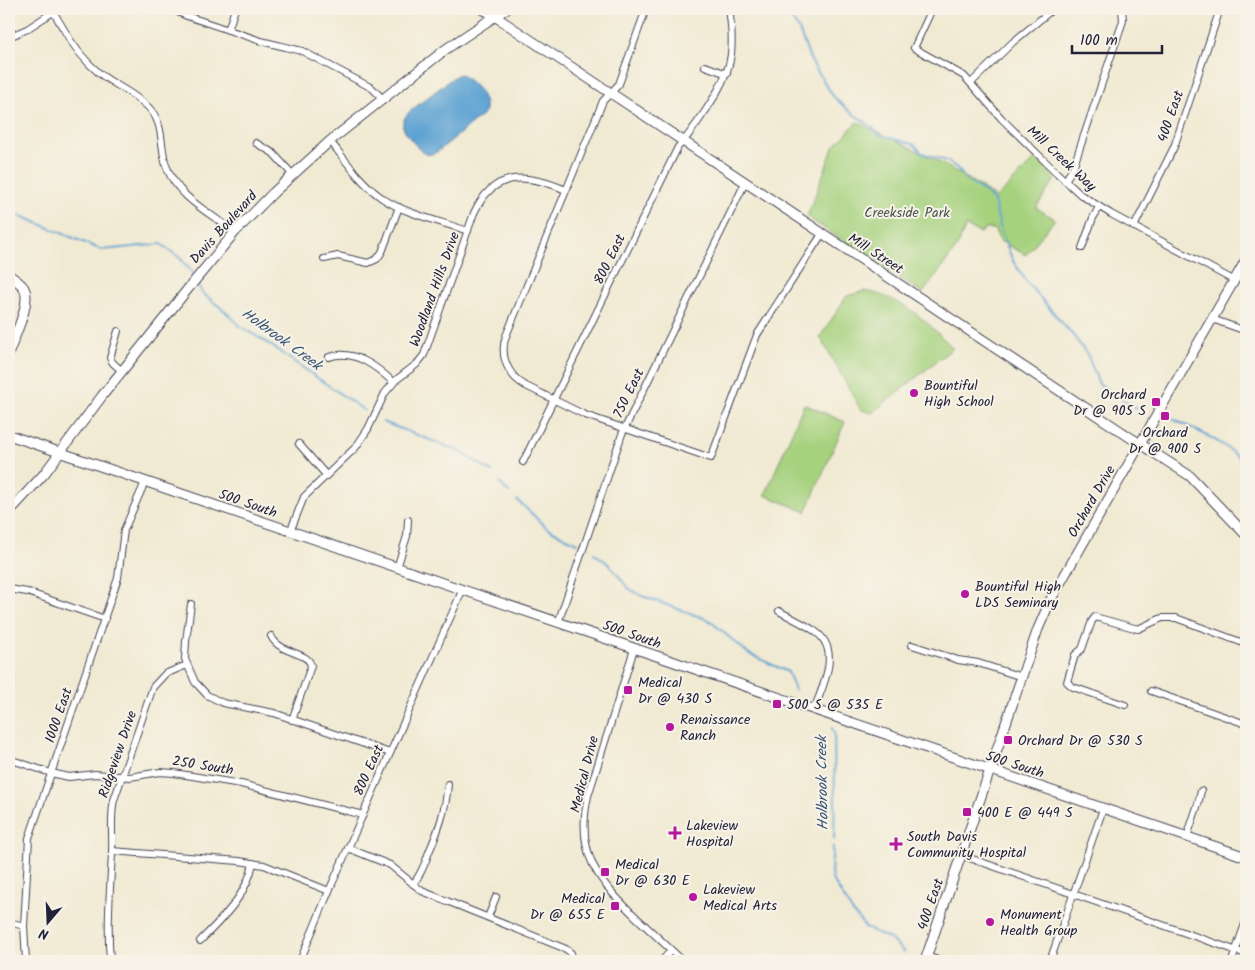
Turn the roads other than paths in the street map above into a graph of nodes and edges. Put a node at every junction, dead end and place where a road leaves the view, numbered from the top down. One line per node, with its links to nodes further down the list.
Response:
1 (171, 9): 13 (street)
2 (235, 9): 13 (street)
3 (478, 9): 12 (street, Mill Street)
4 (506, 9): 12 (street, Davis Boulevard)
5 (646, 9): 18 (street)
6 (729, 9): 16 (street, 800 East)
7 (932, 9): 17 (street, Mill Creek Way)
8 (1122, 9): 24 (street)
9 (1220, 9): 29 (street, 400 East)
10 (52, 10): 14 (street); 31 (street)
11 (1049, 10): 17 (street)
12 (496, 16): 18 (street, Mill Street); 19 (street, Davis Boulevard)
13 (228, 30): 19 (street)
14 (9, 37)
15 (705, 66): 16 (street)
16 (727, 74): 21 (street, 800 East)
17 (971, 82): 24 (street, Mill Creek Way)
18 (611, 94): 21 (street, Mill Street); 26 (street)
19 (384, 99): 20 (street, Davis Boulevard)
20 (330, 141): 23 (street, Davis Boulevard); 27 (street)
21 (683, 142): 25 (street, Mill Street); 45 (street, 800 East)
22 (256, 143): 23 (street)
23 (292, 174): 31 (street, Davis Boulevard)
24 (1065, 181): 28 (street, Mill Creek Way)
25 (745, 183): 32 (street, Mill Street); 46 (street, 750 East)
26 (566, 190): 30 (street, Woodland Hills Drive); 45 (street)
27 (398, 206): 30 (street); 34 (street)
28 (1099, 207): 29 (street, Mill Creek Way); 33 (street)
29 (1134, 227): 37 (street, Mill Creek Way)
30 (468, 231): 44 (street, Woodland Hills Drive)
31 (235, 232): 43 (street, Davis Boulevard)
32 (822, 234): 46 (street); 49 (street, Mill Street)
33 (1082, 248)
34 (324, 259)
35 (1246, 260): 37 (street, Orchard Drive)
36 (9, 275): 41 (street)
37 (1234, 281): 38 (street, Orchard Drive)
38 (1212, 319): 40 (street); 49 (street, Orchard Drive)
39 (118, 331): 43 (street)
40 (1246, 331)
41 (10, 348)
42 (329, 357): 44 (street)
43 (122, 371): 50 (street, Davis Boulevard)
44 (394, 382): 52 (street, Woodland Hills Drive)
45 (554, 400): 46 (street); 51 (street, 800 East)
46 (625, 428): 64 (street, 750 East)
47 (9, 436): 50 (street, 500 South)
48 (300, 444): 52 (street)
49 (1140, 444): 57 (street, Mill Street); 70 (street, Orchard Drive)
50 (59, 453): 53 (street, 500 South); 54 (street, Davis Boulevard)
51 (524, 462)
52 (326, 475): 56 (street, Woodland Hills Drive)
53 (145, 482): 56 (street, 500 South); 63 (street, 1000 East)
54 (9, 512)
55 (408, 520): 58 (street)
56 (290, 532): 58 (street, 500 South)
57 (1246, 535)
58 (396, 568): 60 (street, 500 South)
59 (9, 589): 63 (street)
60 (462, 591): 64 (street, 500 South); 76 (street, 800 East)
61 (191, 604): 69 (street)
62 (779, 611): 73 (street)
63 (105, 619): 79 (street, 1000 East)
64 (558, 623): 68 (street, 500 South)
65 (271, 636): 74 (street)
66 (1246, 644): 72 (street)
67 (912, 645): 70 (street)
68 (634, 649): 73 (street, 500 South); 100 (street, Medical Drive)
69 (187, 665): 74 (street); 80 (street, Ridgeview Drive)
70 (1022, 677): 78 (street, Orchard Drive)
71 (1151, 691): 75 (street)
72 (1124, 705)
73 (814, 710): 78 (street, 500 South)
74 (292, 720): 76 (street)
75 (1246, 724)
76 (390, 753): 84 (street, 800 East)
77 (9, 759): 79 (street, 250 South)
78 (990, 770): 83 (street, 500 South); 88 (street, 400 East)
79 (51, 773): 80 (street, 250 South); 98 (street, 1000 East)
80 (122, 777): 84 (street, 250 South); 87 (street, Ridgeview Drive)
81 (448, 784): 91 (street)
82 (1201, 791): 85 (street)
83 (1103, 808): 85 (street, 500 South); 93 (street)
84 (362, 815): 86 (street, 800 East)
85 (1187, 837): 89 (street, 500 South)
86 (348, 848): 91 (street); 92 (street, 800 East)
87 (112, 851): 90 (street); 106 (street, Ridgeview Drive)
88 (961, 855): 93 (street); 104 (street, 400 East)
89 (1246, 857)
90 (253, 863): 92 (street); 99 (street)
91 (413, 884): 95 (street)
92 (329, 891): 107 (street, 800 East)
93 (1073, 894): 101 (street); 111 (street)
94 (496, 897): 95 (street)
95 (488, 917): 103 (street)
96 (1246, 921): 101 (street)
97 (9, 922): 98 (street)
98 (24, 926): 105 (street, 1000 East)
99 (200, 941)
100 (671, 950): 108 (street); 109 (street, Medical Drive)
101 (1236, 950): 102 (street); 112 (street)
102 (1246, 954)
103 (572, 958)
104 (925, 959): 110 (street)
105 (26, 961)
106 (110, 961)
107 (300, 961)
108 (662, 961)
109 (683, 961)
110 (941, 961)
111 (1050, 961)
112 (1232, 961)

